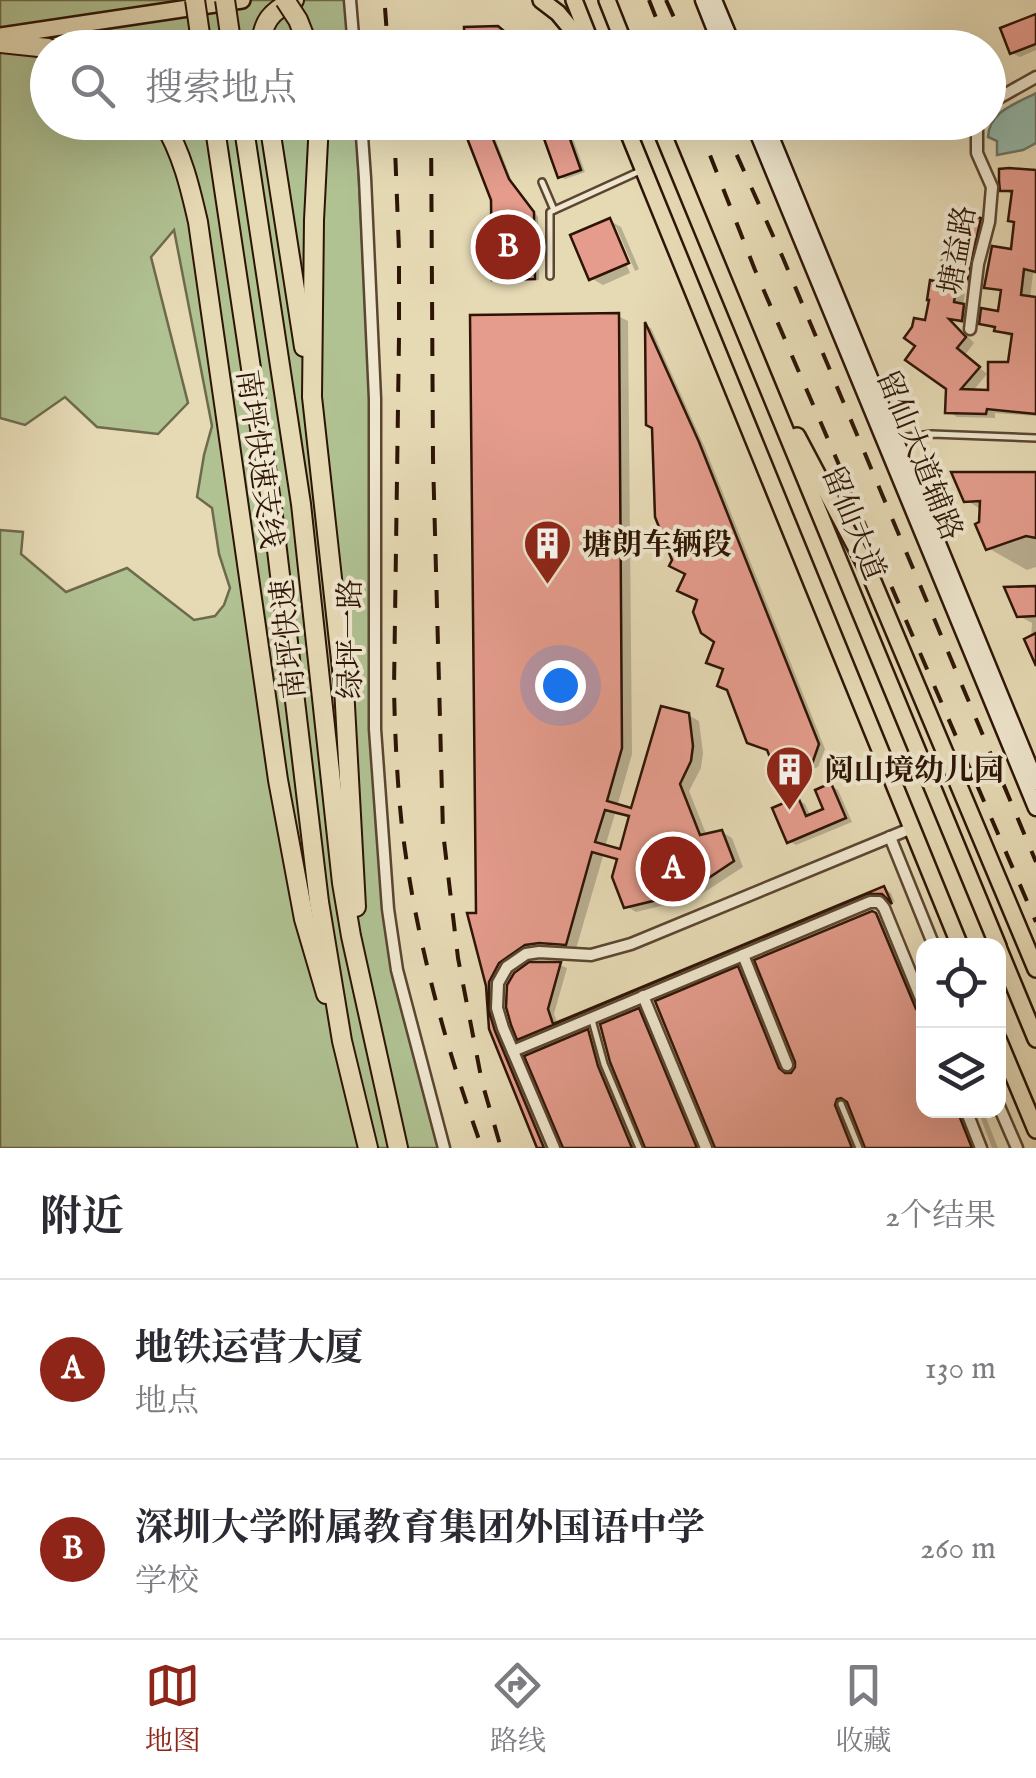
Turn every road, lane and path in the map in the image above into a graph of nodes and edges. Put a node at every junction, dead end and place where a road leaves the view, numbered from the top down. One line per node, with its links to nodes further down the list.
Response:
1 (195, 0): 14 (highway, bridge)
2 (225, 0): 15 (highway, bridge)
3 (242, 0): 13 (main road)
4 (285, 0): 17 (highway, bridge)
5 (294, 0): 16 (highway)
6 (350, 0): 18 (street)
7 (541, 0): 19 (main road)
8 (574, 0): 20 (main road)
9 (607, 0): 21 (main road)
10 (620, 0): 22 (main road)
11 (703, 0): 23 (main road)
12 (714, 0): 24 (main road)
13 (56, 30)
14 (199, 30)
15 (229, 30)
16 (263, 30)
17 (302, 30)
18 (352, 30)
19 (573, 30)
20 (584, 30)
21 (619, 30)
22 (622, 30)
23 (715, 30)
24 (726, 30)
25 (30, 34): 26 (main road)
26 (0, 39): 27 (highway)
27 (30, 45)
28 (1036, 77): 29 (street)
29 (1006, 94)
30 (173, 140): 65 (highway, 南坪快速支线)
31 (217, 140): 65 (highway, 南坪快速)
32 (247, 140): 62 (highway, 南坪快速)
33 (272, 140): 47 (highway)
34 (318, 140): 47 (highway, 南坪快速支线)
35 (361, 140): 75 (street, 绿坪一路)
36 (631, 140): 41 (main road, 留仙大道)
37 (666, 140): 46 (main road, 留仙大道)
38 (761, 140): 49 (main road, 留仙大道辅路)
39 (771, 140): 49 (main road, 留仙大道辅路)
40 (977, 140): 45 (street, 塘益路)
41 (643, 170): 43 (lane); 52 (main road, 留仙大道)
42 (542, 182): 43 (lane)
43 (554, 210): 44 (lane)
44 (550, 276)
45 (970, 330)
46 (756, 357): 56 (main road, 留仙大道); 59 (main road)
47 (312, 396): 62 (highway, 南坪快速支线)
48 (1036, 438): 49 (lane)
49 (890, 440): 50 (main road, 留仙大道辅路); 51 (main road, 留仙大道辅路)
50 (1036, 782)
51 (1036, 808)
52 (912, 828): 53 (street); 55 (main road, 留仙大道)
53 (890, 837): 54 (street); 66 (street)
54 (931, 938)
55 (957, 938)
56 (995, 938)
57 (743, 955): 60 (street); 61 (street); 68 (street)
58 (1006, 966): 64 (main road, 留仙大道)
59 (1036, 969)
60 (916, 986)
61 (643, 996): 63 (street); 78 (street)
62 (364, 997): 74 (highway, 南坪快速)
63 (592, 1018): 66 (street); 77 (lane)
64 (1036, 1039)
65 (342, 1041): 73 (highway, 南坪快速)
66 (513, 1052): 76 (street)
67 (1006, 1058): 72 (main road)
68 (787, 1065)
69 (842, 1104): 79 (lane)
70 (969, 1118): 80 (street)
71 (1004, 1118): 81 (street)
72 (1036, 1130)
73 (368, 1148)
74 (398, 1148)
75 (444, 1148)
76 (554, 1148)
77 (639, 1148)
78 (706, 1148)
79 (859, 1148)
80 (981, 1148)
81 (1016, 1148)

